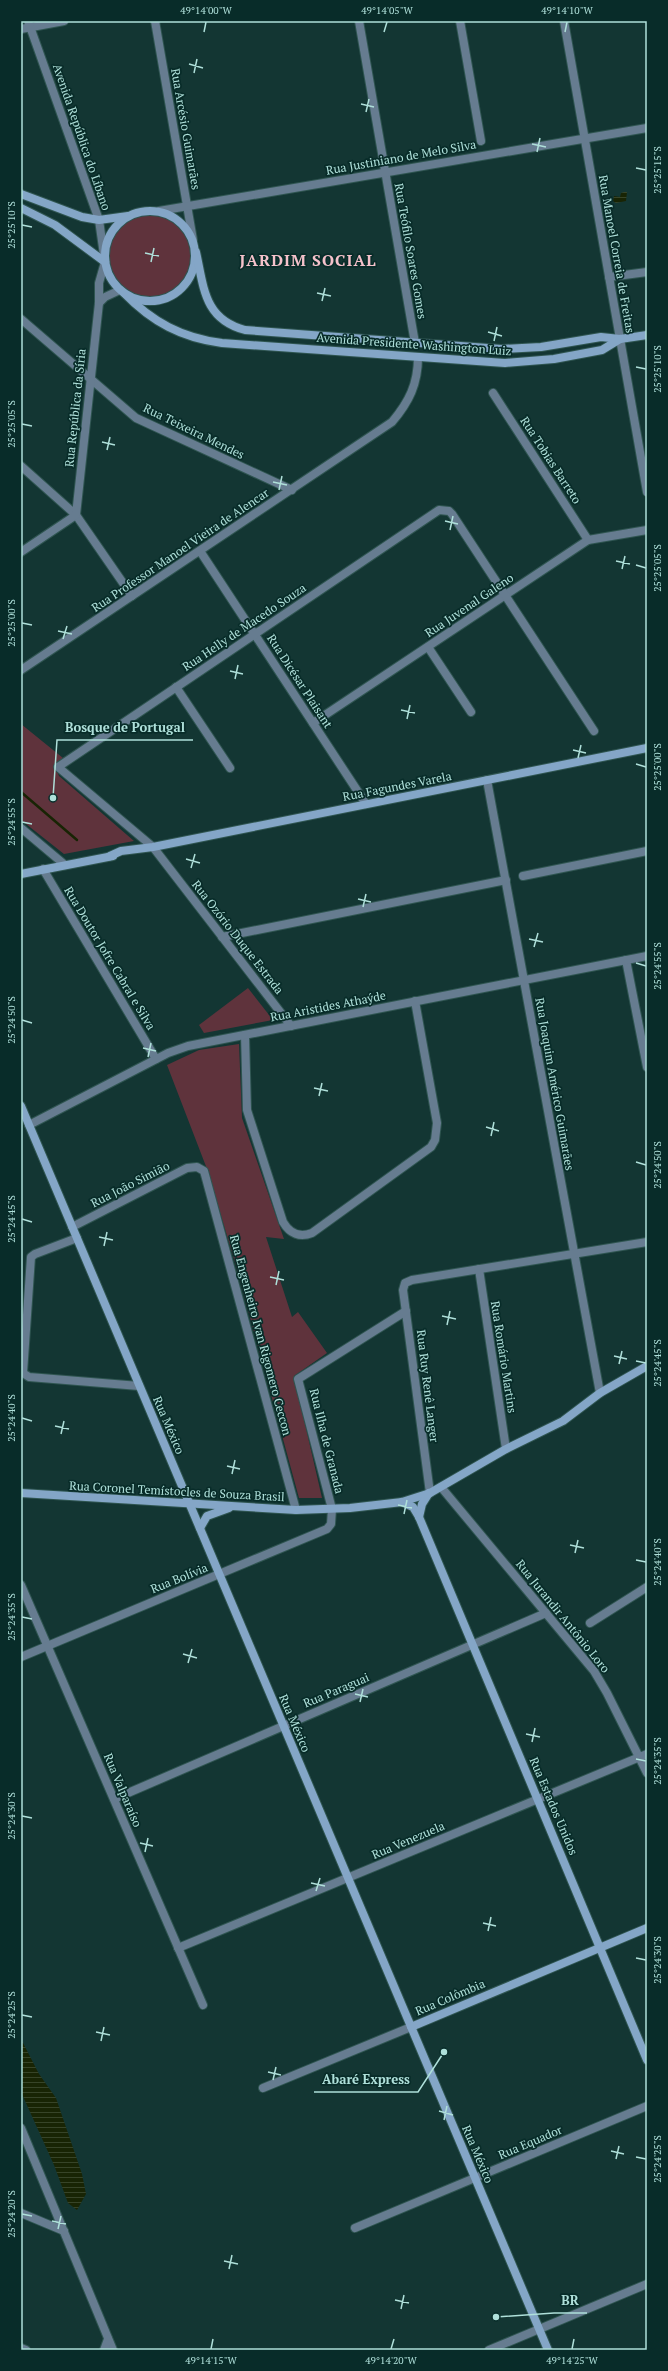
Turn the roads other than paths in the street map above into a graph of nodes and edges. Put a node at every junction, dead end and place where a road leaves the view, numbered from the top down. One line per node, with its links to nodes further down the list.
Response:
1 (64, 21): 6 (street)
2 (155, 21): 13 (street, Rua Arcésio Guimarães)
3 (359, 21): 11 (street, Rua Teófilo Soares Gomes)
4 (460, 21): 10 (street)
5 (564, 21): 9 (street, Rua Manoel Correia de Freitas)
6 (30, 24): 7 (street); 17 (street, Avenida República do Líbano)
7 (21, 29)
8 (647, 128): 9 (street, Rua Justiniano de Melo Silva)
9 (585, 138): 11 (street, Rua Justiniano de Melo Silva); 22 (street, Rua Manoel Correia de Freitas)
10 (481, 141)
11 (386, 172): 13 (street, Rua Justiniano de Melo Silva); 28 (street, Rua Teófilo Soares Gomes)
12 (21, 194): 17 (main road)
13 (187, 206): 15 (street, Rua Justiniano de Melo Silva); 18 (street, Rua Arcésio Guimarães)
14 (21, 208): 20 (main road)
15 (159, 211): 16 (main road); 18 (main road)
16 (129, 216): 17 (main road); 20 (main road)
17 (99, 220): 20 (street, Avenida República do Líbano)
18 (193, 240): 19 (main road)
19 (196, 252): 23 (main road); 28 (main road, Avenida Presidente Washington Luiz)
20 (105, 262): 23 (main road); 24 (street, Rua República da Síria)
21 (647, 272): 22 (street)
22 (609, 277): 27 (street, Rua Manoel Correia de Freitas)
23 (122, 291): 24 (street); 29 (main road, Avenida Presidente Washington Luiz)
24 (99, 303): 30 (street, Rua República da Síria)
25 (21, 319): 30 (street, Rua Teixeira Mendes)
26 (647, 335): 27 (main road)
27 (620, 339): 28 (main road, Avenida Presidente Washington Luiz); 29 (main road, Avenida Presidente Washington Luiz); 34 (street, Rua Manoel Correia de Freitas)
28 (415, 343): 29 (main road)
29 (418, 357): 33 (street, Rua Professor Manoel Vieira de Alencar)
30 (90, 379): 33 (street, Rua Teixeira Mendes); 35 (street, Rua República da Síria)
31 (493, 393): 37 (street, Rua Tobias Barreto)
32 (21, 466): 35 (street)
33 (292, 490): 38 (street, Rua Professor Manoel Vieira de Alencar)
34 (647, 492)
35 (76, 515): 39 (street); 40 (street)
36 (647, 530): 37 (street, Rua Juvenal Galeno)
37 (588, 540): 41 (street, Rua Juvenal Galeno)
38 (200, 551): 40 (street, Rua Professor Manoel Vieira de Alencar); 42 (street, Rua Dicésar Plaisant)
39 (21, 552)
40 (132, 596): 44 (street, Rua Professor Manoel Vieira de Alencar)
41 (505, 596): 42 (street, Rua Helly de Macedo Souza); 43 (street, Rua Juvenal Galeno); 48 (street)
42 (254, 634): 45 (street, Rua Helly de Macedo Souza); 47 (street, Rua Dicésar Plaisant)
43 (428, 647): 46 (street); 47 (street, Rua Juvenal Galeno)
44 (21, 670)
45 (176, 687): 50 (street, Rua Helly de Macedo Souza); 51 (street)
46 (471, 712)
47 (313, 723): 53 (street, Rua Dicésar Plaisant)
48 (594, 731)
49 (647, 748): 52 (main road, Rua Fagundes Varela)
50 (58, 767): 55 (street, Rua Ozório Duque Estrada)
51 (230, 768)
52 (487, 780): 53 (main road, Rua Fagundes Varela); 61 (street, Rua Joaquim Américo Guimarães)
53 (366, 804): 55 (main road, Rua Fagundes Varela)
54 (21, 828): 57 (street)
55 (152, 847): 57 (main road, Rua Fagundes Varela); 62 (street, Rua Ozório Duque Estrada)
56 (647, 851): 60 (street)
57 (65, 865): 58 (main road, Rua Fagundes Varela)
58 (43, 869): 59 (main road, Rua Fagundes Varela); 69 (street, Rua Doutor Jofre Cabral e Silva)
59 (21, 874)
60 (523, 876)
61 (506, 880): 62 (street); 65 (street, Rua Joaquim Américo Guimarães)
62 (222, 937): 67 (street, Rua Ozório Duque Estrada)
63 (647, 956): 64 (street, Rua Aristides Athaýde)
64 (626, 960): 65 (street, Rua Aristides Athaýde); 70 (street)
65 (524, 980): 66 (street, Rua Aristides Athaýde); 77 (street, Rua Joaquim Américo Guimarães)
66 (415, 1001): 67 (street, Rua Aristides Athaýde); 68 (street)
67 (291, 1026): 68 (street, Rua Aristides Athaýde)
68 (244, 1035): 69 (street, Rua Aristides Athaýde)
69 (156, 1059): 72 (street, Rua Aristides Athaýde)
70 (647, 1067)
71 (21, 1106): 72 (main road, Rua México)
72 (29, 1125): 74 (main road, Rua México)
73 (200, 1168): 74 (street, Rua João Simião); 92 (street, Rua Engenheiro Ivan Rigomero Ceccon)
74 (72, 1227): 75 (main road, Rua México)
75 (77, 1238): 80 (street); 82 (main road, Rua México)
76 (647, 1242): 77 (street)
77 (575, 1254): 78 (street); 83 (street, Rua Joaquim Américo Guimarães)
78 (479, 1269): 79 (street, Rua Ruy Renê Langer); 84 (street, Rua Romário Martins)
79 (406, 1310): 86 (street, Rua Ruy Renê Langer); 91 (street, Rua Ilha de Granada)
80 (23, 1321): 82 (street)
81 (647, 1366): 83 (main road, Rua Coronel Temístocles de Souza Brasil)
82 (139, 1386): 89 (main road, Rua México)
83 (600, 1393): 84 (main road, Rua Coronel Temístocles de Souza Brasil)
84 (506, 1449): 85 (main road, Rua Coronel Temístocles de Souza Brasil)
85 (441, 1487): 86 (main road, Rua Coronel Temístocles de Souza Brasil); 98 (street, Rua Jurandir Antônio Loro)
86 (430, 1492): 88 (main road, Rua Coronel Temístocles de Souza Brasil); 93 (main road)
87 (21, 1493): 89 (main road, Rua Coronel Temístocles de Souza Brasil)
88 (402, 1502): 91 (main road, Rua Coronel Temístocles de Souza Brasil); 93 (main road, Rua Estados Unidos)
89 (189, 1504): 90 (main road, Rua Coronel Temístocles de Souza Brasil); 94 (main road, Rua México)
90 (234, 1506): 92 (main road, Rua Coronel Temístocles de Souza Brasil); 94 (main road)
91 (332, 1509): 92 (main road, Rua Coronel Temístocles de Souza Brasil); 95 (street, Rua Bolívia)
92 (296, 1510)
93 (419, 1517): 100 (main road, Rua Estados Unidos)
94 (200, 1528): 95 (main road, Rua México)
95 (219, 1574): 101 (street, Rua Bolívia); 103 (main road, Rua México)
96 (21, 1585): 101 (street, Rua Valparaíso)
97 (647, 1587): 99 (street)
98 (546, 1613): 100 (street, Rua Paraguai); 104 (street, Rua Jurandir Antônio Loro)
99 (590, 1623)
100 (473, 1644): 103 (street, Rua Paraguai); 107 (main road, Rua Estados Unidos)
101 (47, 1646): 102 (street, Rua Bolívia); 106 (street, Rua Valparaíso)
102 (21, 1656)
103 (283, 1726): 106 (street, Rua Paraguai); 108 (main road, Rua México)
104 (643, 1755): 105 (street, Rua Jurandir Antônio Loro); 107 (street, Rua Venezuela)
105 (647, 1773)
106 (114, 1799): 110 (street, Rua Valparaíso)
107 (538, 1799): 108 (street, Rua Venezuela); 111 (main road, Rua Estados Unidos)
108 (348, 1878): 110 (street, Rua Venezuela); 113 (main road, Rua México)
109 (647, 1928): 111 (main road, Rua Colômbia)
110 (178, 1948): 112 (street, Rua Valparaíso)
111 (600, 1948): 113 (main road, Rua Colômbia); 114 (main road, Rua Estados Unidos)
112 (203, 2005)
113 (411, 2027): 115 (street, Rua Colômbia); 118 (main road, Rua México)
114 (647, 2060)
115 (263, 2088)
116 (647, 2106): 118 (street, Rua Equador)
117 (21, 2128): 121 (street)
118 (475, 2178): 120 (street, Rua Equador); 123 (main road, Rua México)
119 (21, 2213): 121 (street)
120 (355, 2228)
121 (64, 2231): 124 (street)
122 (647, 2284): 123 (street)
123 (539, 2329): 129 (street); 130 (main road, Rua México)
124 (108, 2339): 127 (street); 128 (street)
125 (21, 2348): 126 (street)
126 (26, 2350)
127 (104, 2350)
128 (113, 2350)
129 (489, 2350)
130 (548, 2350)

